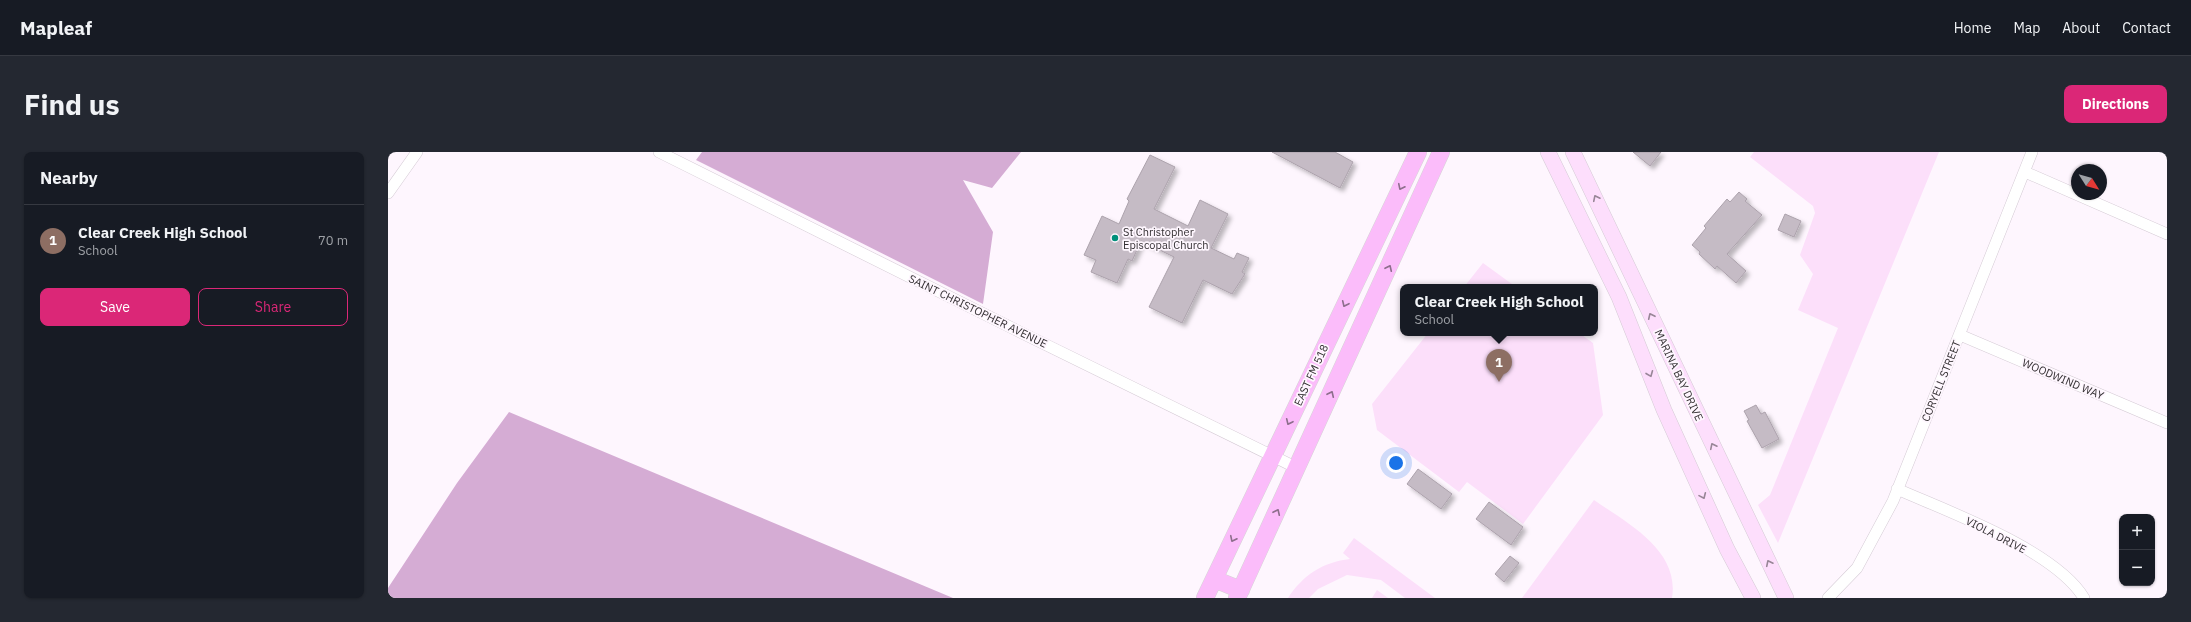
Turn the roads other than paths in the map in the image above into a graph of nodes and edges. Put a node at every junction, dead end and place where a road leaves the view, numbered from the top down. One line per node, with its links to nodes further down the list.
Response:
1 (417, 152): 9 (street)
2 (659, 152): 13 (street, SAINT CHRISTOPHER AVENUE)
3 (1418, 152): 13 (main road, EAST FM 518, one-way to 13)
4 (1441, 152): 14 (main road, one-way to 4)
5 (1548, 152): 19 (main road, one-way to 19)
6 (1573, 152): 20 (main road, MARINA BAY DRIVE, one-way to 6)
7 (2032, 152): 8 (street, CORYELL STREET)
8 (2025, 172): 10 (street); 11 (street, CORYELL STREET)
9 (388, 193)
10 (2167, 234)
11 (1960, 335): 12 (street, WOODWIND WAY); 15 (street, CORYELL STREET)
12 (2167, 423)
13 (1273, 456): 14 (street, SAINT CHRISTOPHER AVENUE); 16 (main road, EAST FM 518, one-way to 16)
14 (1297, 468): 17 (main road, one-way to 14)
15 (1897, 489): 21 (street, CORYELL STREET); 22 (street, VIOLA DRIVE)
16 (1214, 579): 17 (main road); 18 (main road, EAST FM 518)
17 (1239, 594)
18 (1205, 598)
19 (1753, 598)
20 (1786, 598)
21 (1828, 598)
22 (2084, 598)

